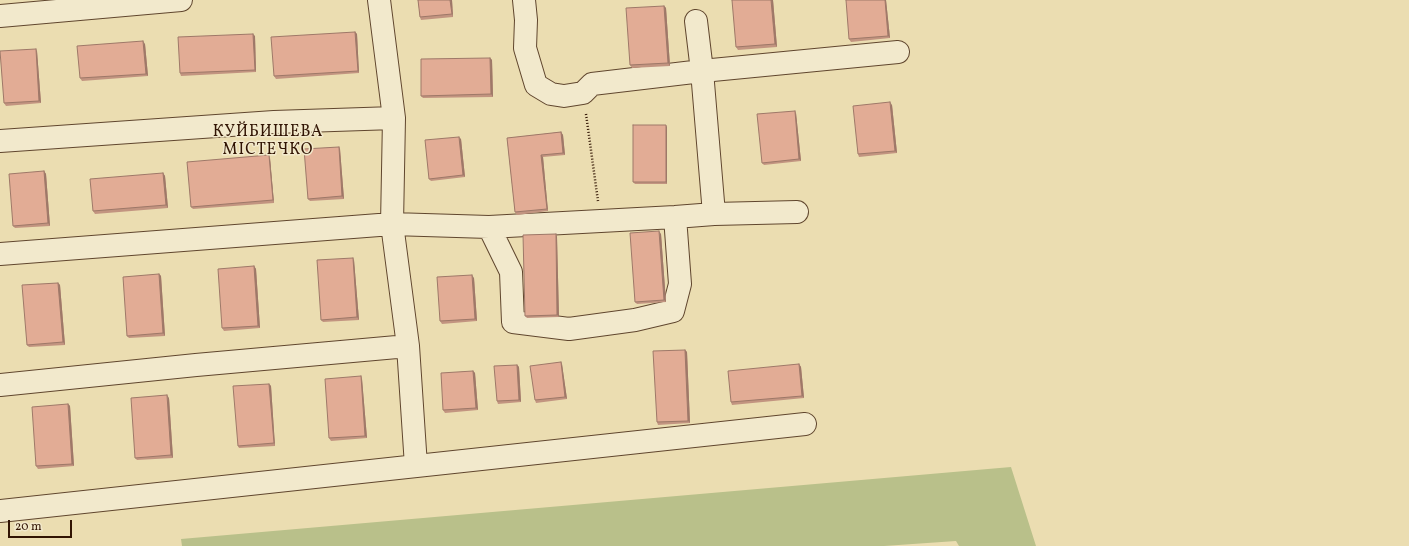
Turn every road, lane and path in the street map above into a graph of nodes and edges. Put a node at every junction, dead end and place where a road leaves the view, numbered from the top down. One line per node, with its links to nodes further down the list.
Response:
1 (181, 0): 4 (lane)
2 (379, 0): 9 (lane)
3 (524, 0): 8 (lane)
4 (0, 16)
5 (696, 21): 7 (lane)
6 (898, 52): 7 (lane)
7 (702, 70): 8 (lane); 12 (lane)
8 (583, 93): 14 (path)
9 (394, 118): 10 (lane); 15 (lane)
10 (0, 141)
11 (797, 212): 12 (lane)
12 (714, 214): 13 (lane)
13 (675, 217): 14 (lane); 16 (lane)
14 (600, 221): 16 (lane)
15 (392, 224): 16 (lane); 17 (lane); 18 (lane)
16 (489, 227)
17 (0, 254)
18 (408, 346): 19 (lane); 21 (lane)
19 (0, 384)
20 (806, 424): 21 (lane)
21 (416, 466): 22 (lane)
22 (0, 511)

